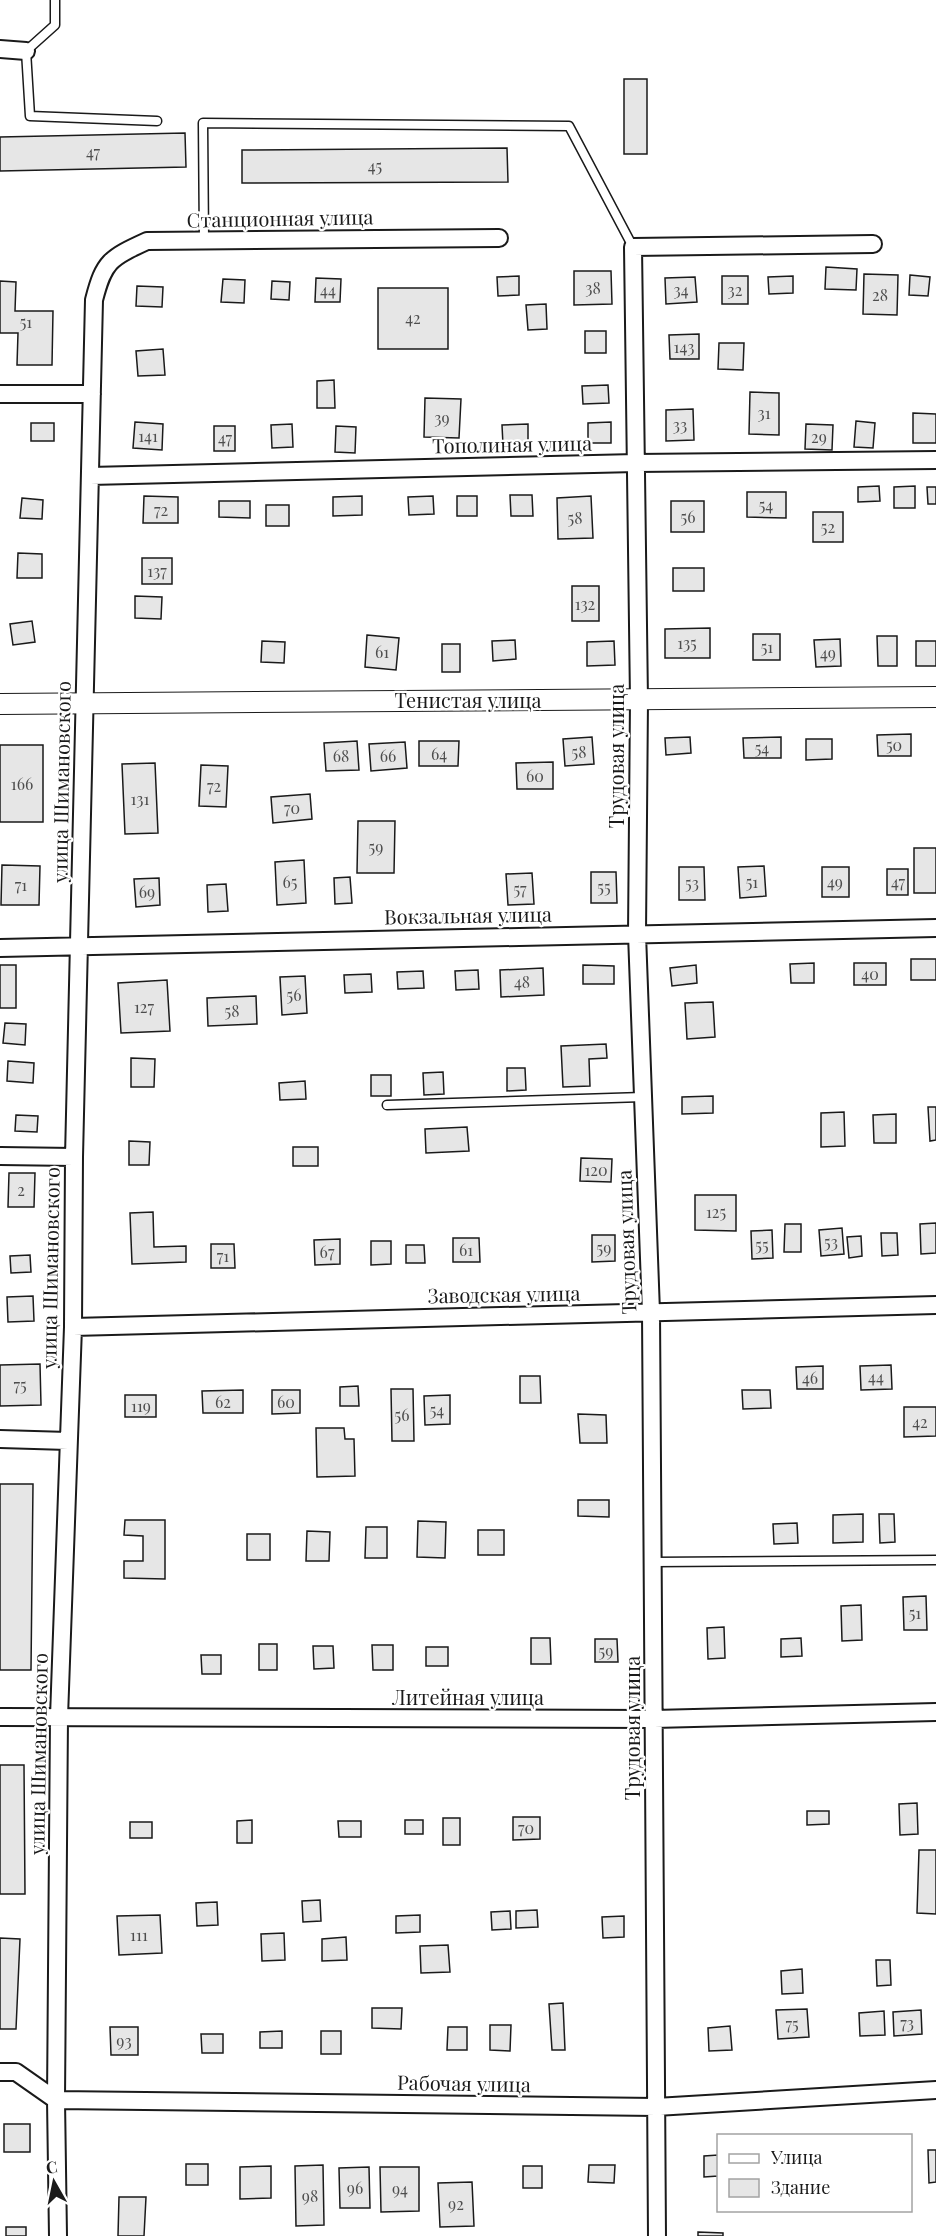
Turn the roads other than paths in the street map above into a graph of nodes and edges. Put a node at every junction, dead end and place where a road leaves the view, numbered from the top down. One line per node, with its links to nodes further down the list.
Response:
1 (55, 0): 3 (lane)
2 (0, 49): 3 (street)
3 (26, 51): 4 (lane)
4 (157, 121)
5 (499, 238): 6 (street, Станционная улица)
6 (204, 241): 8 (lane); 9 (street, Станционная улица)
7 (873, 244): 8 (street)
8 (633, 247): 13 (street, Трудовая улица)
9 (94, 300): 11 (street, улица Шимановского)
10 (0, 394): 11 (street)
11 (92, 394): 14 (street, улица Шимановского)
12 (936, 459): 13 (street, Тополиная улица)
13 (636, 463): 14 (street, Тополиная улица); 16 (street, Трудовая улица)
14 (90, 476): 17 (street, улица Шимановского)
15 (936, 697): 16 (street, Тенистая улица)
16 (639, 700): 17 (street, Тенистая улица); 20 (street, Трудовая улица)
17 (85, 703): 18 (street, Тенистая улица); 21 (street, улица Шимановского)
18 (0, 704)
19 (936, 928): 20 (street, Вокзальная улица)
20 (637, 934): 21 (street, Вокзальная улица); 23 (street, Трудовая улица)
21 (79, 945): 22 (street, Вокзальная улица); 26 (street, улица Шимановского)
22 (0, 948)
23 (643, 1097): 24 (lane); 28 (street, Трудовая улица)
24 (387, 1105)
25 (0, 1156): 26 (street)
26 (74, 1157): 29 (street, улица Шимановского)
27 (936, 1305): 28 (street, Заводская улица)
28 (651, 1312): 29 (street, Заводская улица); 33 (street, Трудовая улица)
29 (73, 1328): 31 (street, улица Шимановского)
30 (0, 1439): 31 (street)
31 (68, 1441): 36 (street, улица Шимановского)
32 (936, 1560): 33 (lane)
33 (653, 1562): 37 (street, Трудовая улица)
34 (936, 1713): 37 (street, Литейная улица)
35 (0, 1717): 36 (street, Литейная улица)
36 (59, 1717): 37 (street, Литейная улица); 40 (street, улица Шимановского)
37 (654, 1719): 41 (street, Трудовая улица)
38 (0, 2072): 40 (street)
39 (936, 2090): 41 (street, Рабочая улица)
40 (56, 2100): 41 (street, Рабочая улица); 42 (street, улица Шимановского)
41 (656, 2107): 43 (street, Трудовая улица)
42 (58, 2236)
43 (657, 2236)

